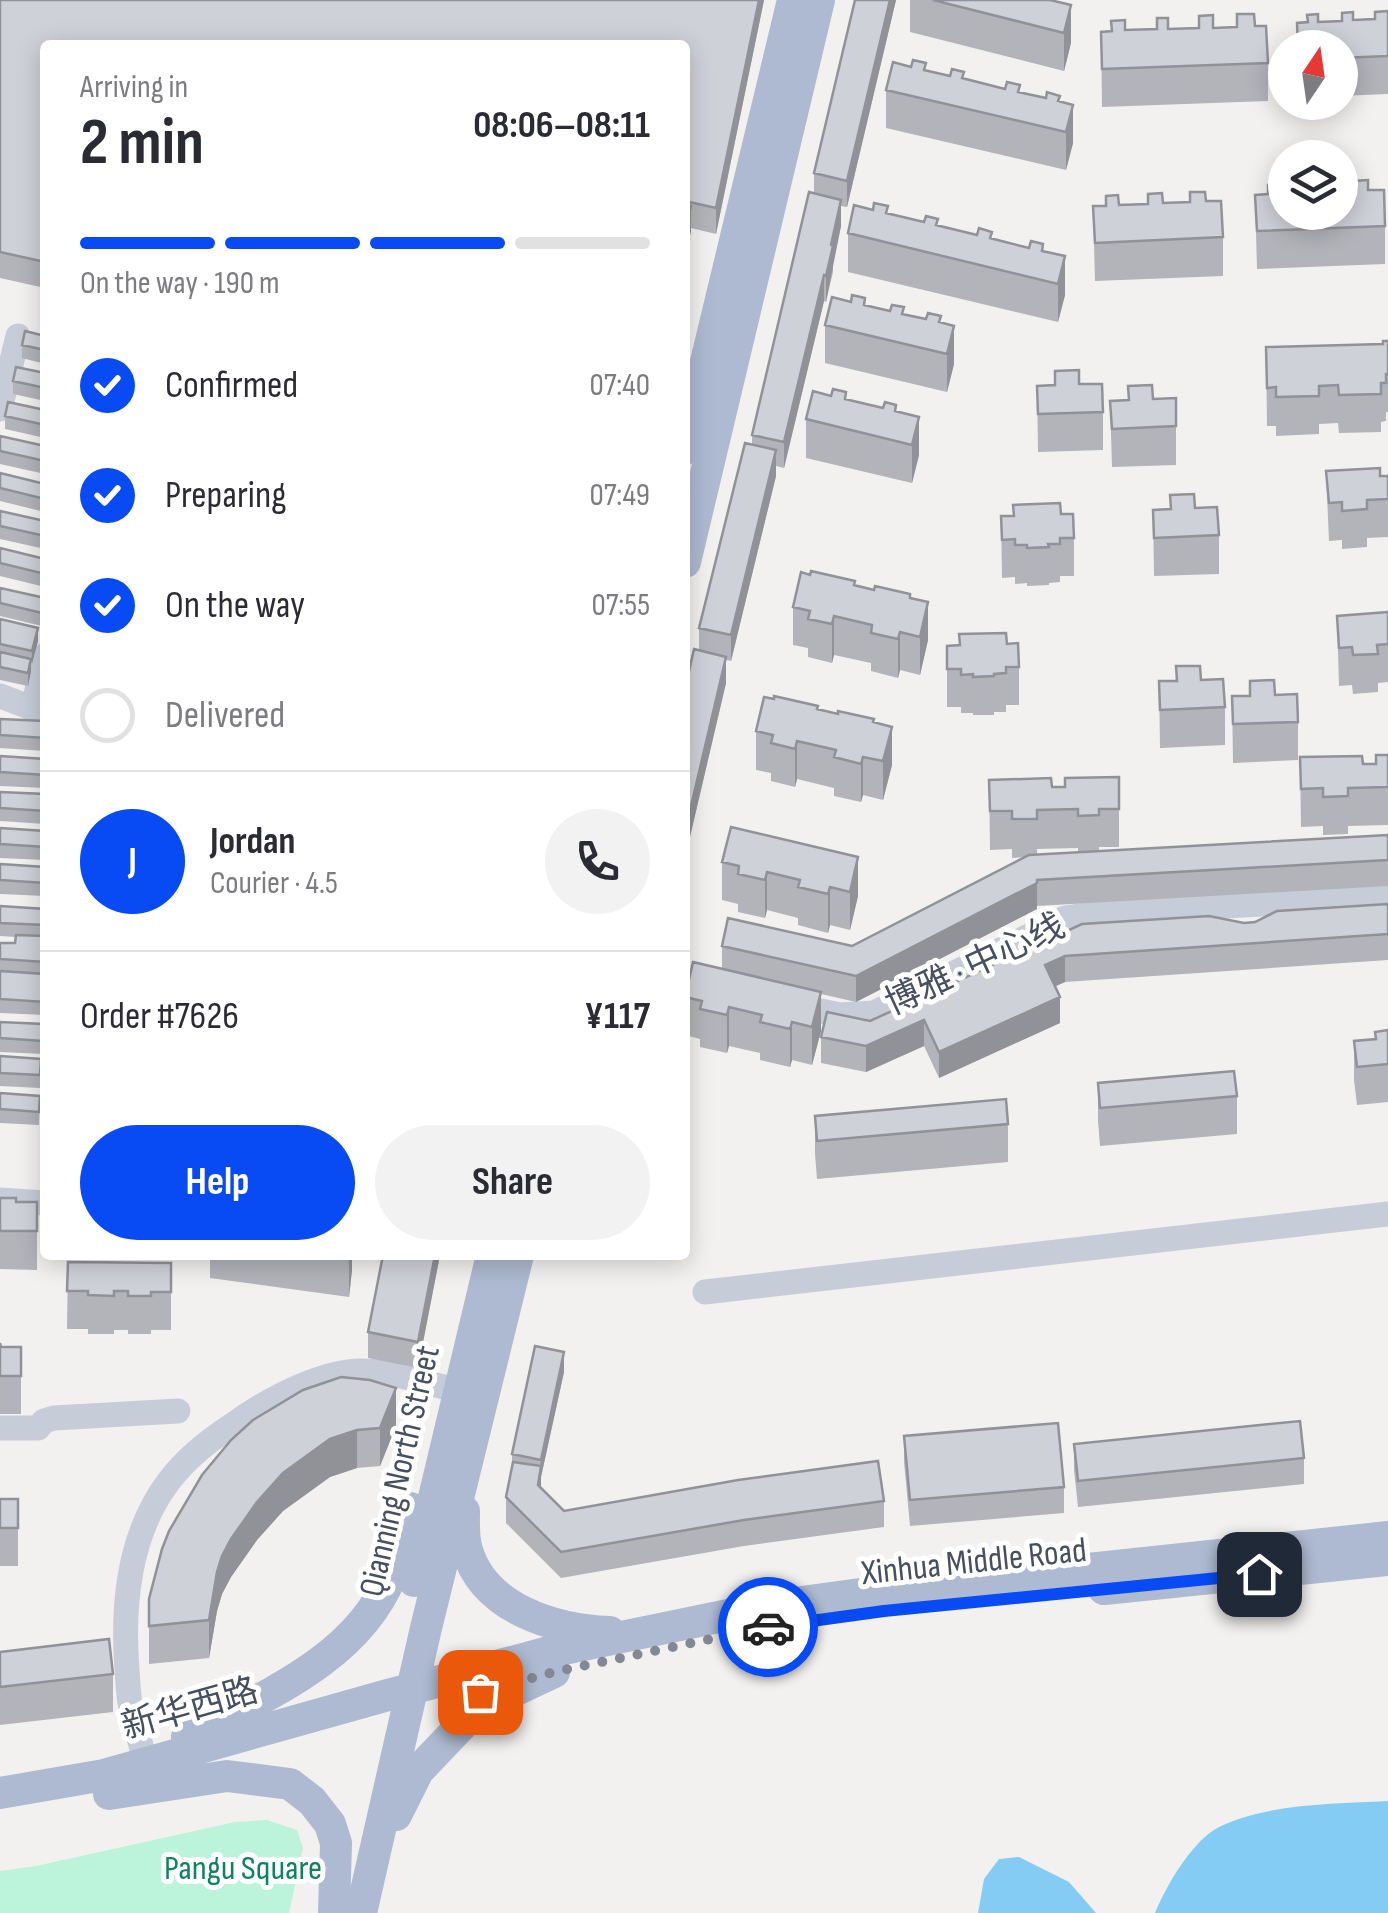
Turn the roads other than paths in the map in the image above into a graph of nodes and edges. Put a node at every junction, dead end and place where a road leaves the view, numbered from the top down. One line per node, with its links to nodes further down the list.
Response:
1 (792, 0): 5 (main road)
2 (819, 0): 6 (main road)
3 (18, 336): 4 (street)
4 (0, 410)
5 (690, 428)
6 (690, 541)
7 (0, 696): 8 (street)
8 (39, 710)
9 (1388, 897): 10 (street, 博雅 · 中心线)
10 (762, 998)
11 (0, 1200): 12 (street)
12 (40, 1203)
13 (1388, 1214): 17 (street)
14 (484, 1260): 18 (main road)
15 (488, 1260): 26 (main road, Qianning North Street)
16 (517, 1260): 20 (main road, Qianning North Street)
17 (706, 1292)
18 (444, 1387): 27 (main road); 27 (street)
19 (178, 1411): 21 (street)
20 (479, 1412): 24 (main road); 26 (main road, Qianning North Street)
21 (0, 1428)
22 (1388, 1536): 24 (main road, Xinhua Middle Road)
23 (1388, 1560): 25 (main road, Xinhua Middle Road)
24 (639, 1634): 26 (main road, Xinhua Middle Road)
25 (554, 1672): 26 (main road, Xinhua Middle Road); 31 (main road)
26 (398, 1703): 27 (main road, 新华西路); 29 (main road, 新华西路); 31 (main road)
27 (138, 1763): 28 (main road, 新华西路)
28 (0, 1792)
29 (109, 1794): 30 (main road, 新华西路); 31 (main road)
30 (0, 1812)
31 (350, 1909)

